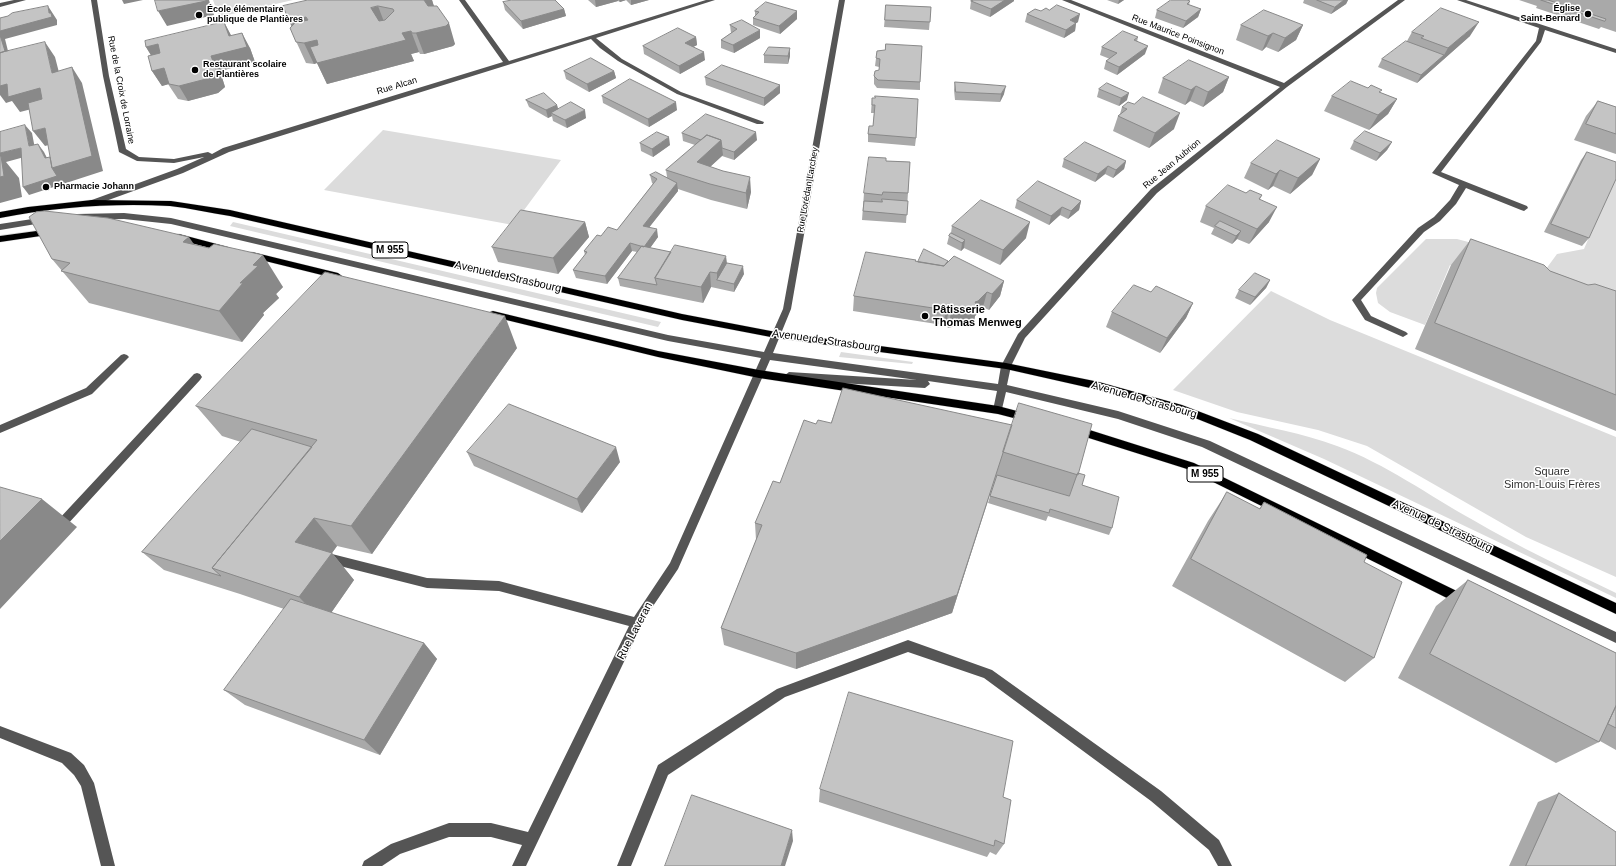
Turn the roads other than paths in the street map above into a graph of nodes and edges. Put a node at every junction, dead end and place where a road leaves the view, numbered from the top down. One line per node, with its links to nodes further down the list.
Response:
1 (23, 0): 9 (street)
2 (94, 0): 16 (street, Rue de la Croix de Lorraine)
3 (462, 0): 13 (street)
4 (712, 0): 11 (street, Rue Alcan)
5 (842, 0): 29 (street, Rue Lorédan Larchey)
6 (1065, 0): 14 (street, Rue Maurice Poinsignon)
7 (1402, 0): 14 (street, Rue Jean Aubrion)
8 (1460, 0): 10 (street)
9 (0, 5)
10 (1542, 27): 12 (street); 17 (street)
11 (592, 37): 13 (street, Rue Alcan); 15 (street)
12 (1616, 51)
13 (507, 63): 16 (street, Rue Alcan)
14 (1285, 86): 33 (street, Rue Jean Aubrion)
15 (760, 122)
16 (226, 150): 18 (street, Rue Alcan)
17 (1464, 184): 19 (street); 30 (street)
18 (92, 203): 20 (main road, Avenue de Strasbourg / M 955); 29 (main road, Avenue de Strasbourg / M 955)
19 (1524, 208)
20 (0, 215)
21 (66, 217): 31 (street, Avenue de Strasbourg / M 955)
22 (51, 219): 23 (street)
23 (0, 227)
24 (58, 231): 26 (main road)
25 (173, 236): 27 (main road)
26 (0, 239)
27 (348, 278)
28 (485, 312): 34 (main road, Avenue de Strasbourg / M 955)
29 (776, 334): 31 (street, Rue Lorédan Larchey); 33 (main road, Avenue de Strasbourg / M 955)
30 (1403, 334)
31 (767, 356): 34 (street, Rue Lorédan Larchey); 36 (street, Avenue de Strasbourg / M 955)
32 (124, 357): 40 (street)
33 (1006, 366): 36 (street, Rue Jean Aubrion); 44 (main road, Avenue de Strasbourg / M 955)
34 (759, 374): 36 (street, Avenue de Strasbourg / M 955); 37 (main road, Avenue de Strasbourg / M 955); 45 (street, Rue Laveran)
35 (197, 376): 41 (street)
36 (1003, 388): 37 (street, Rue Jean Aubrion); 46 (street, Avenue de Strasbourg / M 955)
37 (998, 410): 38 (main road, Avenue de Strasbourg / M 955)
38 (1043, 422)
39 (1065, 427): 43 (main road, M 955)
40 (0, 429)
41 (62, 523)
42 (328, 558): 45 (street)
43 (1472, 605)
44 (1616, 609)
45 (637, 623): 48 (street, Rue Laveran)
46 (1616, 638)
47 (0, 732): 49 (street)
48 (531, 840): 50 (street); 51 (street, Rue Laveran)
49 (108, 866)
50 (369, 866)
51 (519, 866)
52 (624, 866): 53 (street)
53 (1225, 866)

